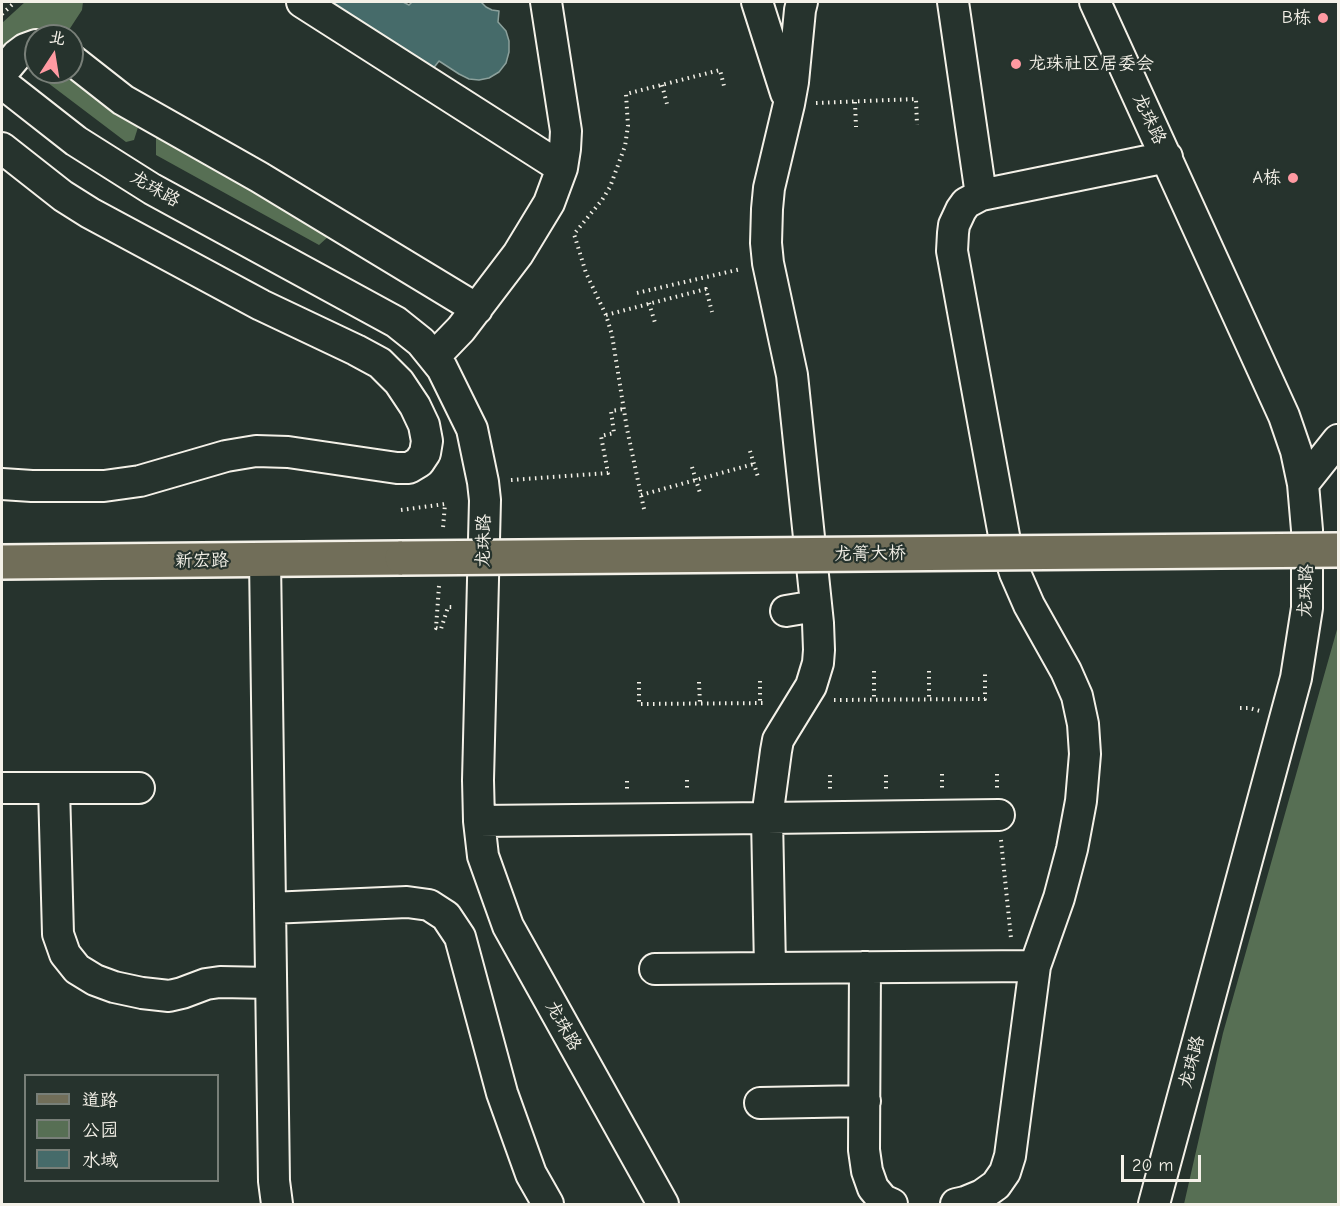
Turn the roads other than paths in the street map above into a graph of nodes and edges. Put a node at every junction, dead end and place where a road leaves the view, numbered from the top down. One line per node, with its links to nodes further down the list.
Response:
1 (302, 2): 14 (street)
2 (546, 2): 14 (street)
3 (757, 2): 11 (street)
4 (802, 2): 11 (street)
5 (953, 2): 15 (street)
6 (1095, 2): 13 (street, 龙珠路)
7 (24, 50): 9 (street)
8 (84, 69): 16 (street)
9 (2, 73)
10 (2, 83): 17 (street, 龙珠路)
11 (789, 104): 25 (street)
12 (2, 148): 19 (street)
13 (1167, 158): 15 (street); 20 (street, 龙珠路)
14 (562, 168): 16 (street)
15 (981, 195): 34 (street)
16 (469, 304): 17 (street)
17 (428, 349): 32 (street, 龙珠路)
18 (1338, 440): 20 (street)
19 (2, 484)
20 (1303, 484): 48 (street, 龙珠路)
21 (1338, 550): 22 (main road, 龙箐大桥, bridge)
22 (402, 558): 23 (main road, 新宏路)
23 (265, 560): 24 (main road, 新宏路); 33 (street)
24 (2, 562)
25 (816, 606): 26 (street); 31 (street)
26 (786, 611)
27 (2, 788): 28 (street)
28 (54, 788): 29 (street); 39 (street)
29 (139, 788)
30 (998, 804): 31 (street)
31 (767, 818): 32 (street); 36 (street)
32 (479, 821): 45 (street, 龙珠路)
33 (270, 908): 40 (street); 44 (street)
34 (1024, 966): 35 (street); 47 (street)
35 (865, 967): 36 (street); 41 (street)
36 (770, 968): 37 (street)
37 (655, 969)
38 (185, 972): 39 (street)
39 (220, 981): 40 (street)
40 (271, 983): 43 (street)
41 (865, 1101): 42 (street); 46 (street)
42 (760, 1103)
43 (277, 1204)
44 (548, 1204)
45 (663, 1204)
46 (892, 1204)
47 (956, 1204)
48 (1154, 1204)

